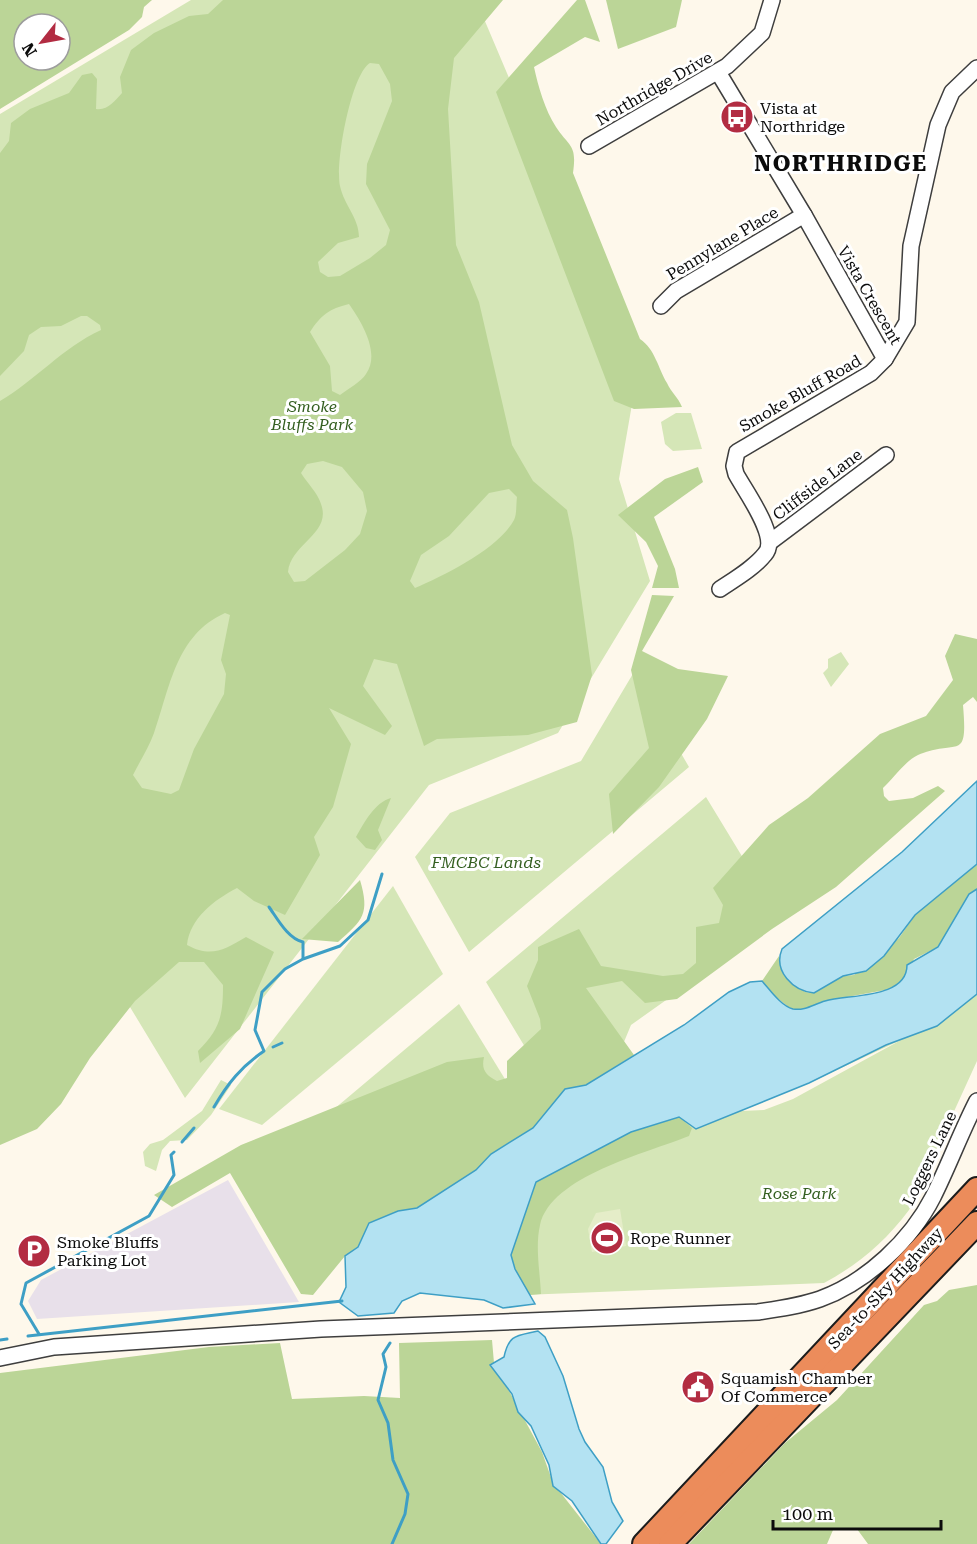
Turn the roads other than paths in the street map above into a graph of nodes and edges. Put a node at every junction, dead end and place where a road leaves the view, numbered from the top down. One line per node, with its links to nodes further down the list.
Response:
1 (772, 0): 3 (street, Northridge Drive)
2 (977, 68): 7 (street, Vista Crescent)
3 (718, 72): 4 (street, Northridge Drive); 5 (street, Vista Crescent)
4 (589, 146)
5 (804, 215): 6 (street, Pennylane Place); 7 (street, Vista Crescent)
6 (661, 306)
7 (885, 359): 9 (street, Smoke Bluff Road)
8 (886, 455): 9 (street, Cliffside Lane)
9 (770, 542): 10 (street, Cliffside Lane)
10 (720, 589)
11 (977, 1101): 14 (street, Loggers Lane)
12 (977, 1189): 15 (highway, Sea-to-Sky Highway)
13 (977, 1223): 16 (highway, Sea-to-Sky Highway)
14 (0, 1358)
15 (644, 1544)
16 (670, 1544)

